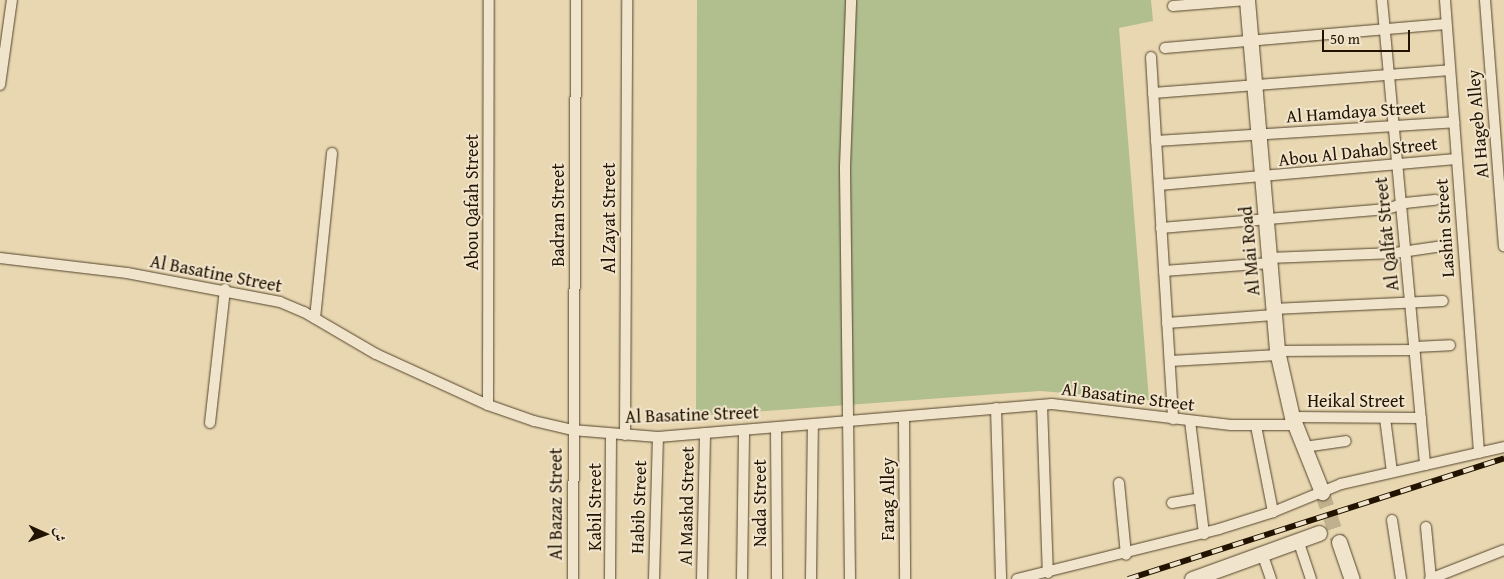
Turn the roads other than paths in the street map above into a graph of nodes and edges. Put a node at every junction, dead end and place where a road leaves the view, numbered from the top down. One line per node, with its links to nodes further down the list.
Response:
1 (12, 0): 18 (street)
2 (489, 0): 50 (street, Abou Qafah Street)
3 (576, 0): 64 (street, Badran Street)
4 (627, 0): 68 (street, Al Zayat Street)
5 (851, 0): 60 (street)
6 (1247, 0): 10 (street); 13 (street, Al Mai Road)
7 (1382, 0): 12 (street, Al Qalfat Street)
8 (1445, 0): 11 (street, Lashin Street)
9 (1484, 0): 35 (street, Al Hageb Alley)
10 (1174, 6)
11 (1446, 24): 12 (street); 16 (street, Lashin Street)
12 (1385, 32): 13 (street); 17 (street, Al Qalfat Street)
13 (1252, 43): 14 (street); 19 (street, Al Mai Road)
14 (1165, 48)
15 (1151, 57): 20 (street)
16 (1450, 70): 17 (street); 21 (street, Lashin Street)
17 (1389, 75): 19 (street); 22 (street, Al Qalfat Street)
18 (0, 85)
19 (1256, 85): 20 (street); 23 (street, Al Mai Road)
20 (1153, 93): 24 (street)
21 (1454, 122): 22 (street, Al Hamdaya Street); 26 (street, Lashin Street)
22 (1393, 126): 23 (street, Al Hamdaya Street); 27 (street, Al Qalfat Street)
23 (1260, 134): 24 (street, Al Hamdaya Street); 28 (street, Al Mai Road)
24 (1156, 140): 29 (street)
25 (332, 153): 44 (street)
26 (1456, 159): 27 (street, Abou Al Dahab Street); 73 (street, Lashin Street)
27 (1396, 165): 28 (street, Abou Al Dahab Street); 31 (street, Al Qalfat Street)
28 (1262, 178): 29 (street, Abou Al Dahab Street); 32 (street, Al Mai Road)
29 (1159, 186): 33 (street)
30 (1435, 200): 31 (street)
31 (1401, 205): 32 (street); 36 (street, Al Qalfat Street)
32 (1266, 217): 33 (street); 38 (street, Al Mai Road)
33 (1162, 228): 39 (street)
34 (1443, 246): 36 (street)
35 (1504, 246)
36 (1405, 250): 38 (street); 42 (street, Al Qalfat Street)
37 (0, 258): 40 (street, Al Basatine Street)
38 (1270, 261): 39 (street); 43 (street, Al Mai Road)
39 (1164, 271): 45 (street)
40 (225, 289): 44 (street, Al Basatine Street); 59 (street)
41 (1443, 301): 42 (street)
42 (1410, 303): 43 (street); 47 (street, Al Qalfat Street)
43 (1274, 312): 45 (street); 48 (street, Al Mai Road)
44 (315, 318): 50 (street, Al Basatine Street)
45 (1168, 323): 49 (street)
46 (1450, 345): 47 (street)
47 (1415, 348): 48 (street); 54 (street, Al Qalfat Street)
48 (1277, 353): 49 (street); 58 (street, Al Mai Road)
49 (1170, 361): 56 (street)
50 (488, 405): 64 (street, Al Basatine Street)
51 (1042, 405): 52 (street, Al Basatine Street); 56 (street, Al Basatine Street); 90 (street)
52 (996, 408): 55 (street, Al Basatine Street); 100 (street)
53 (1385, 418): 54 (street, Heikal Street); 58 (street, Heikal Street); 75 (street)
54 (1421, 418): 74 (street, Al Qalfat Street)
55 (904, 419): 60 (street, Al Basatine Street); 99 (street, Farag Alley)
56 (1173, 419): 57 (street, Al Basatine Street)
57 (1190, 421): 62 (street, Al Basatine Street); 78 (street)
58 (1293, 421): 62 (street, Al Basatine Street); 72 (street, Al Mai Road)
59 (210, 423)
60 (849, 423): 61 (street, Al Basatine Street); 98 (street)
61 (813, 426): 63 (street, Al Basatine Street); 97 (street)
62 (1256, 426): 80 (street)
63 (776, 428): 65 (street, Al Basatine Street); 96 (street, Nada Street)
64 (572, 430): 67 (street, Al Basatine Street); 91 (street, Al Bazaz Street)
65 (744, 430): 66 (street, Al Basatine Street); 95 (street)
66 (705, 433): 69 (street, Al Basatine Street); 94 (street, Al Mashd Street)
67 (611, 434): 68 (street, Al Basatine Street); 92 (street, Kabil Street)
68 (626, 435): 69 (street, Al Basatine Street)
69 (658, 437): 93 (street, Habib Street)
70 (1346, 441): 72 (street)
71 (1504, 446): 73 (street)
72 (1304, 447): 77 (street, Al Mai Road)
73 (1479, 453): 74 (street)
74 (1425, 465): 75 (street)
75 (1392, 472): 77 (street)
76 (1119, 483): 89 (street)
77 (1322, 492): 80 (street)
78 (1199, 498): 79 (street); 84 (street)
79 (1172, 503)
80 (1273, 512): 84 (street)
81 (1392, 520): 106 (street)
82 (1426, 527): 107 (street)
83 (1320, 533): 85 (street)
84 (1204, 534): 89 (street)
85 (1298, 540): 88 (street); 104 (street)
86 (1339, 542): 105 (street)
87 (1504, 550): 107 (street)
88 (1262, 553): 102 (street); 103 (street)
89 (1126, 555): 90 (street)
90 (1048, 573): 101 (street)
91 (573, 579)
92 (610, 579)
93 (654, 579)
94 (702, 579)
95 (742, 579)
96 (777, 579)
97 (811, 579)
98 (850, 579)
99 (905, 579)
100 (1001, 579)
101 (1017, 579)
102 (1192, 579)
103 (1271, 579)
104 (1311, 579)
105 (1352, 579)
106 (1401, 579)
107 (1431, 579)

